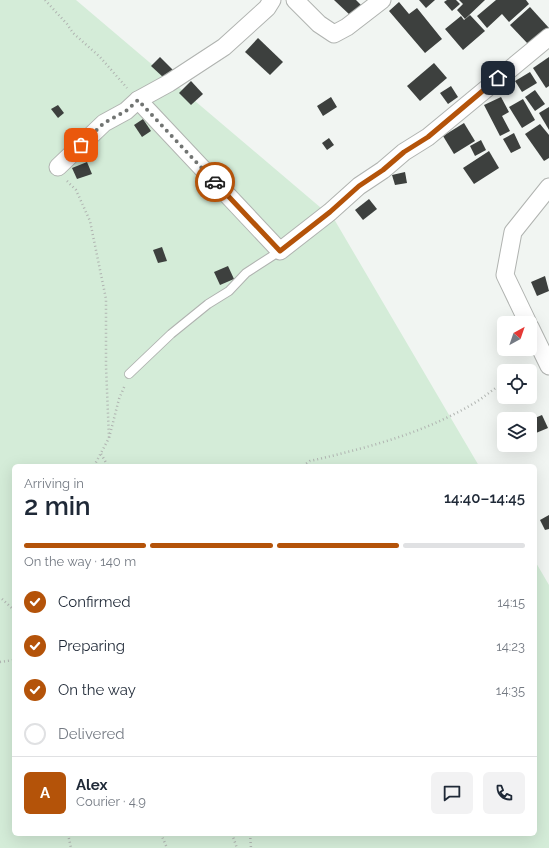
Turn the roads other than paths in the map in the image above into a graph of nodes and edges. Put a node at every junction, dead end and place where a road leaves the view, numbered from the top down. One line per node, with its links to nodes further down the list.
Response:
1 (272, 0): 5 (street)
2 (295, 0): 3 (street)
3 (382, 0)
4 (549, 37): 8 (street)
5 (138, 100): 6 (street); 8 (street)
6 (58, 167)
7 (549, 187): 9 (street)
8 (280, 251): 12 (lane)
9 (525, 316)
10 (537, 341): 11 (street)
11 (549, 365)
12 (129, 374)

